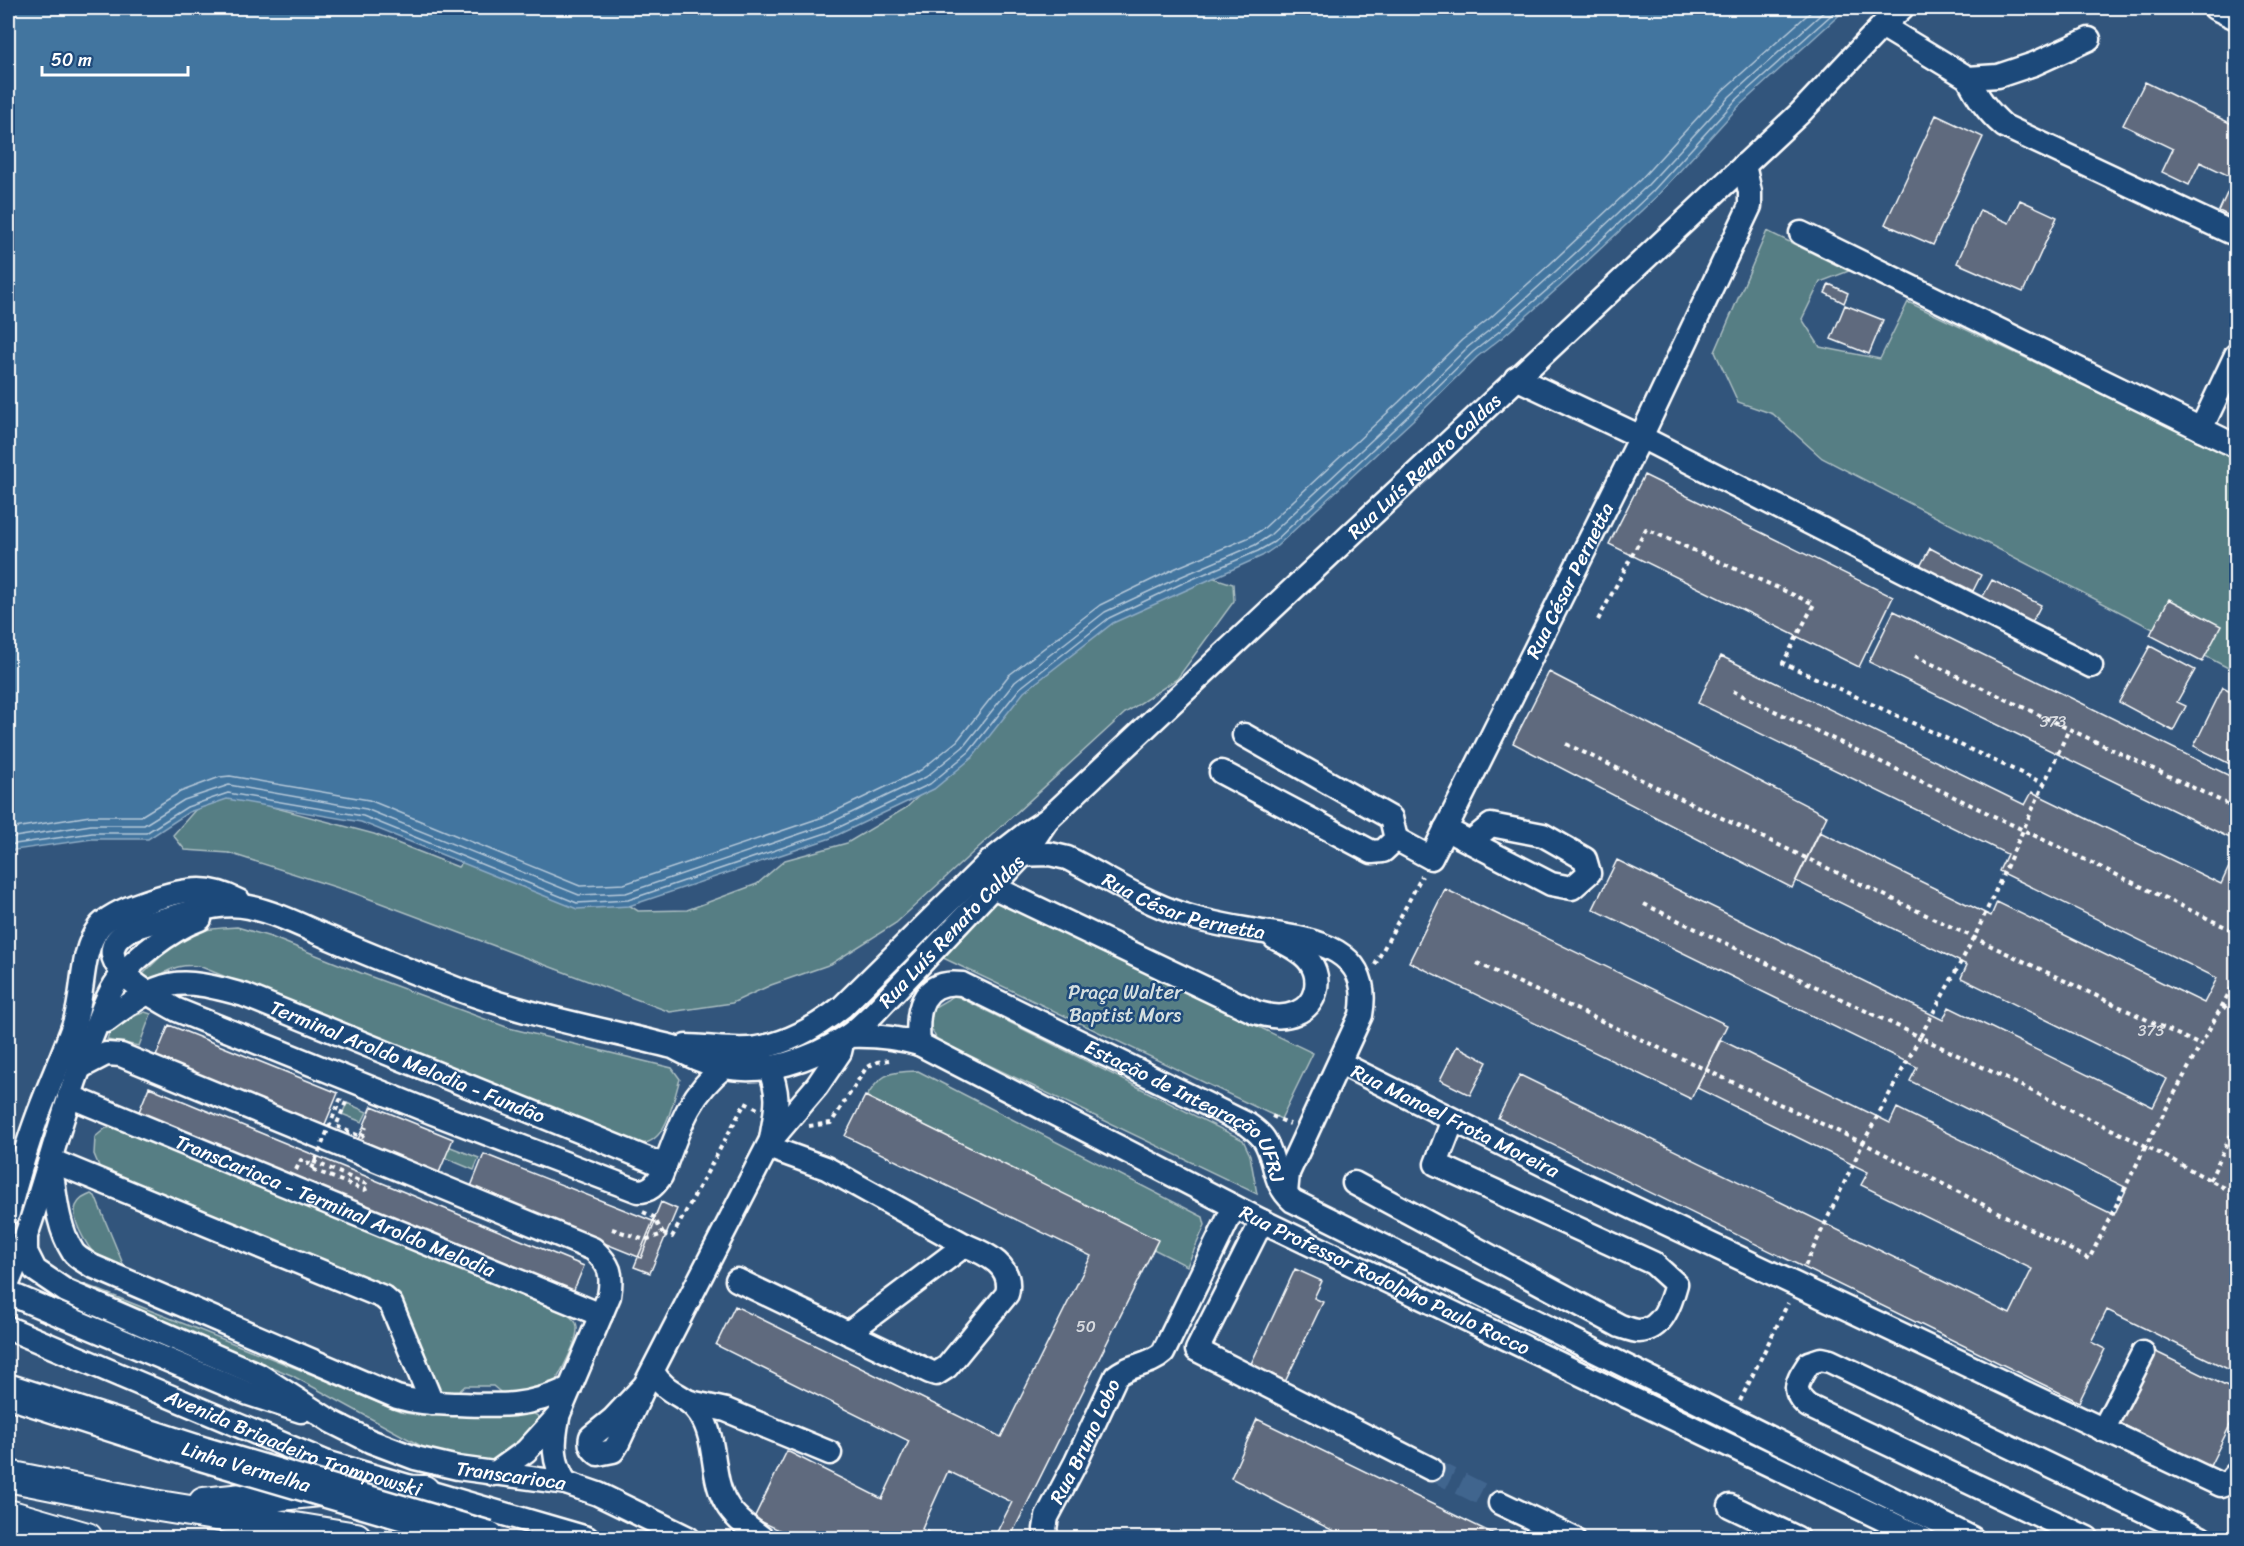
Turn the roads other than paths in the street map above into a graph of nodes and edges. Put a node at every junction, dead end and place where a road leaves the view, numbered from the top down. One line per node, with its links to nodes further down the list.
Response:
1 (1902, 8): 4 (street, Rua Luís Renato Caldas)
2 (2215, 8): 3 (street)
3 (2236, 18)
4 (1882, 26): 6 (street); 7 (street, Rua Luís Renato Caldas)
5 (2089, 39): 6 (street)
6 (1968, 78): 8 (street)
7 (1744, 165): 11 (street, Rua Luís Renato Caldas); 13 (street, Rua César Pernetta)
8 (2230, 232)
9 (1801, 233): 12 (street)
10 (2236, 355): 12 (street)
11 (1516, 378): 13 (street); 18 (street, Rua Luís Renato Caldas)
12 (2201, 429): 14 (street)
13 (1641, 437): 15 (street); 19 (street, Rua César Pernetta)
14 (2236, 446)
15 (2091, 666)
16 (1244, 735): 20 (street)
17 (1221, 772): 20 (street)
18 (1047, 820): 22 (street, Rua Luís Renato Caldas); 23 (street, Rua Luís Renato Caldas)
19 (1445, 829): 20 (street, Rua César Pernetta); 21 (street)
20 (1396, 839)
21 (1470, 842)
22 (1025, 853): 23 (street, Rua César Pernetta); 24 (street, Rua Luís Renato Caldas); 26 (street, Rua César Pernetta)
23 (988, 863): 33 (street, Rua Luís Renato Caldas)
24 (993, 887): 26 (street); 31 (street, Rua Luís Renato Caldas)
25 (248, 906): 27 (street); 33 (street); 45 (street)
26 (1266, 932): 34 (street, Rua César Pernetta)
27 (122, 974): 28 (street, Terminal Aroldo Melodia - Fundão); 30 (street)
28 (145, 993): 29 (street, Terminal Aroldo Melodia - Fundão); 30 (street, Terminal Aroldo Melodia - Fundão); 43 (street, Terminal Aroldo Melodia - Fundão)
29 (177, 1010): 30 (street, Terminal Aroldo Melodia - Fundão); 43 (street, Terminal Aroldo Melodia - Fundão)
30 (100, 1026): 37 (street)
31 (845, 1038): 32 (street, Rua Professor Rodolpho Paulo Rocco); 36 (street); 41 (street, Rua Luís Renato Caldas)
32 (919, 1044): 46 (street, Estação de Integração UFRJ); 47 (street, Rua Professor Rodolpho Paulo Rocco)
33 (673, 1047): 35 (street); 39 (street, Terminal Aroldo Melodia - Fundão)
34 (1340, 1063): 40 (street, Rua Manoel Frota Moreira); 46 (street)
35 (724, 1067): 36 (street); 39 (street, Terminal Aroldo Melodia - Fundão)
36 (769, 1067): 41 (street, Rua Luís Renato Caldas)
37 (79, 1068): 38 (street); 55 (street)
38 (69, 1096): 42 (street); 55 (street, TransCarioca - Terminal Aroldo Melodia)
39 (689, 1104): 43 (street, Terminal Aroldo Melodia - Fundão)
40 (1453, 1120): 44 (street); 66 (street, Rua Manoel Frota Moreira)
41 (770, 1144): 51 (street); 63 (street, Rua Luís Renato Caldas)
42 (50, 1160): 50 (street); 62 (street); 62 (street)
43 (664, 1166)
44 (1354, 1183)
45 (11, 1193): 48 (street)
46 (1286, 1193): 88 (street, Rua Professor Rodolpho Paulo Rocco)
47 (1234, 1207): 49 (street, Rua Professor Rodolpho Paulo Rocco); 84 (street, Rua Bruno Lobo)
48 (8, 1213)
49 (1262, 1221): 68 (street); 87 (street, Rua Professor Rodolpho Paulo Rocco)
50 (26, 1239): 53 (street); 54 (street, Transcarioca)
51 (966, 1245): 57 (street); 57 (street)
52 (737, 1280): 57 (street)
53 (8, 1286): 54 (street, Transcarioca); 58 (street); 65 (street, Transcarioca)
54 (66, 1291): 65 (street, Transcarioca)
55 (601, 1315): 60 (street)
56 (8, 1328): 58 (street, Avenida Brigadeiro Trompowski)
57 (848, 1333)
58 (64, 1352): 73 (street, Avenida Brigadeiro Trompowski)
59 (2143, 1353): 66 (street)
60 (570, 1389): 62 (street); 64 (street)
61 (8, 1391): 80 (highway, Linha Vermelha, bridge)
62 (432, 1402)
63 (690, 1402): 67 (street); 83 (street)
64 (558, 1416): 69 (street); 72 (street)
65 (332, 1422): 69 (street, Transcarioca)
66 (2103, 1430): 70 (street, Rua Manoel Frota Moreira)
67 (830, 1453)
68 (1431, 1469)
69 (494, 1474): 72 (street, Transcarioca)
70 (2236, 1474)
71 (8, 1476): 75 (main road)
72 (566, 1484): 82 (street, Transcarioca)
73 (424, 1491): 75 (main road); 81 (street, Avenida Brigadeiro Trompowski)
74 (1500, 1503): 85 (street)
75 (153, 1505): 79 (main road)
76 (1730, 1506): 86 (street)
77 (8, 1515): 78 (main road)
78 (87, 1539)
79 (356, 1539)
80 (488, 1539)
81 (587, 1539)
82 (688, 1539)
83 (762, 1539)
84 (1047, 1539)
85 (1572, 1539)
86 (1797, 1539)
87 (1922, 1539)
88 (1972, 1539)
89 (2087, 1539): 90 (street)
90 (2201, 1539)

